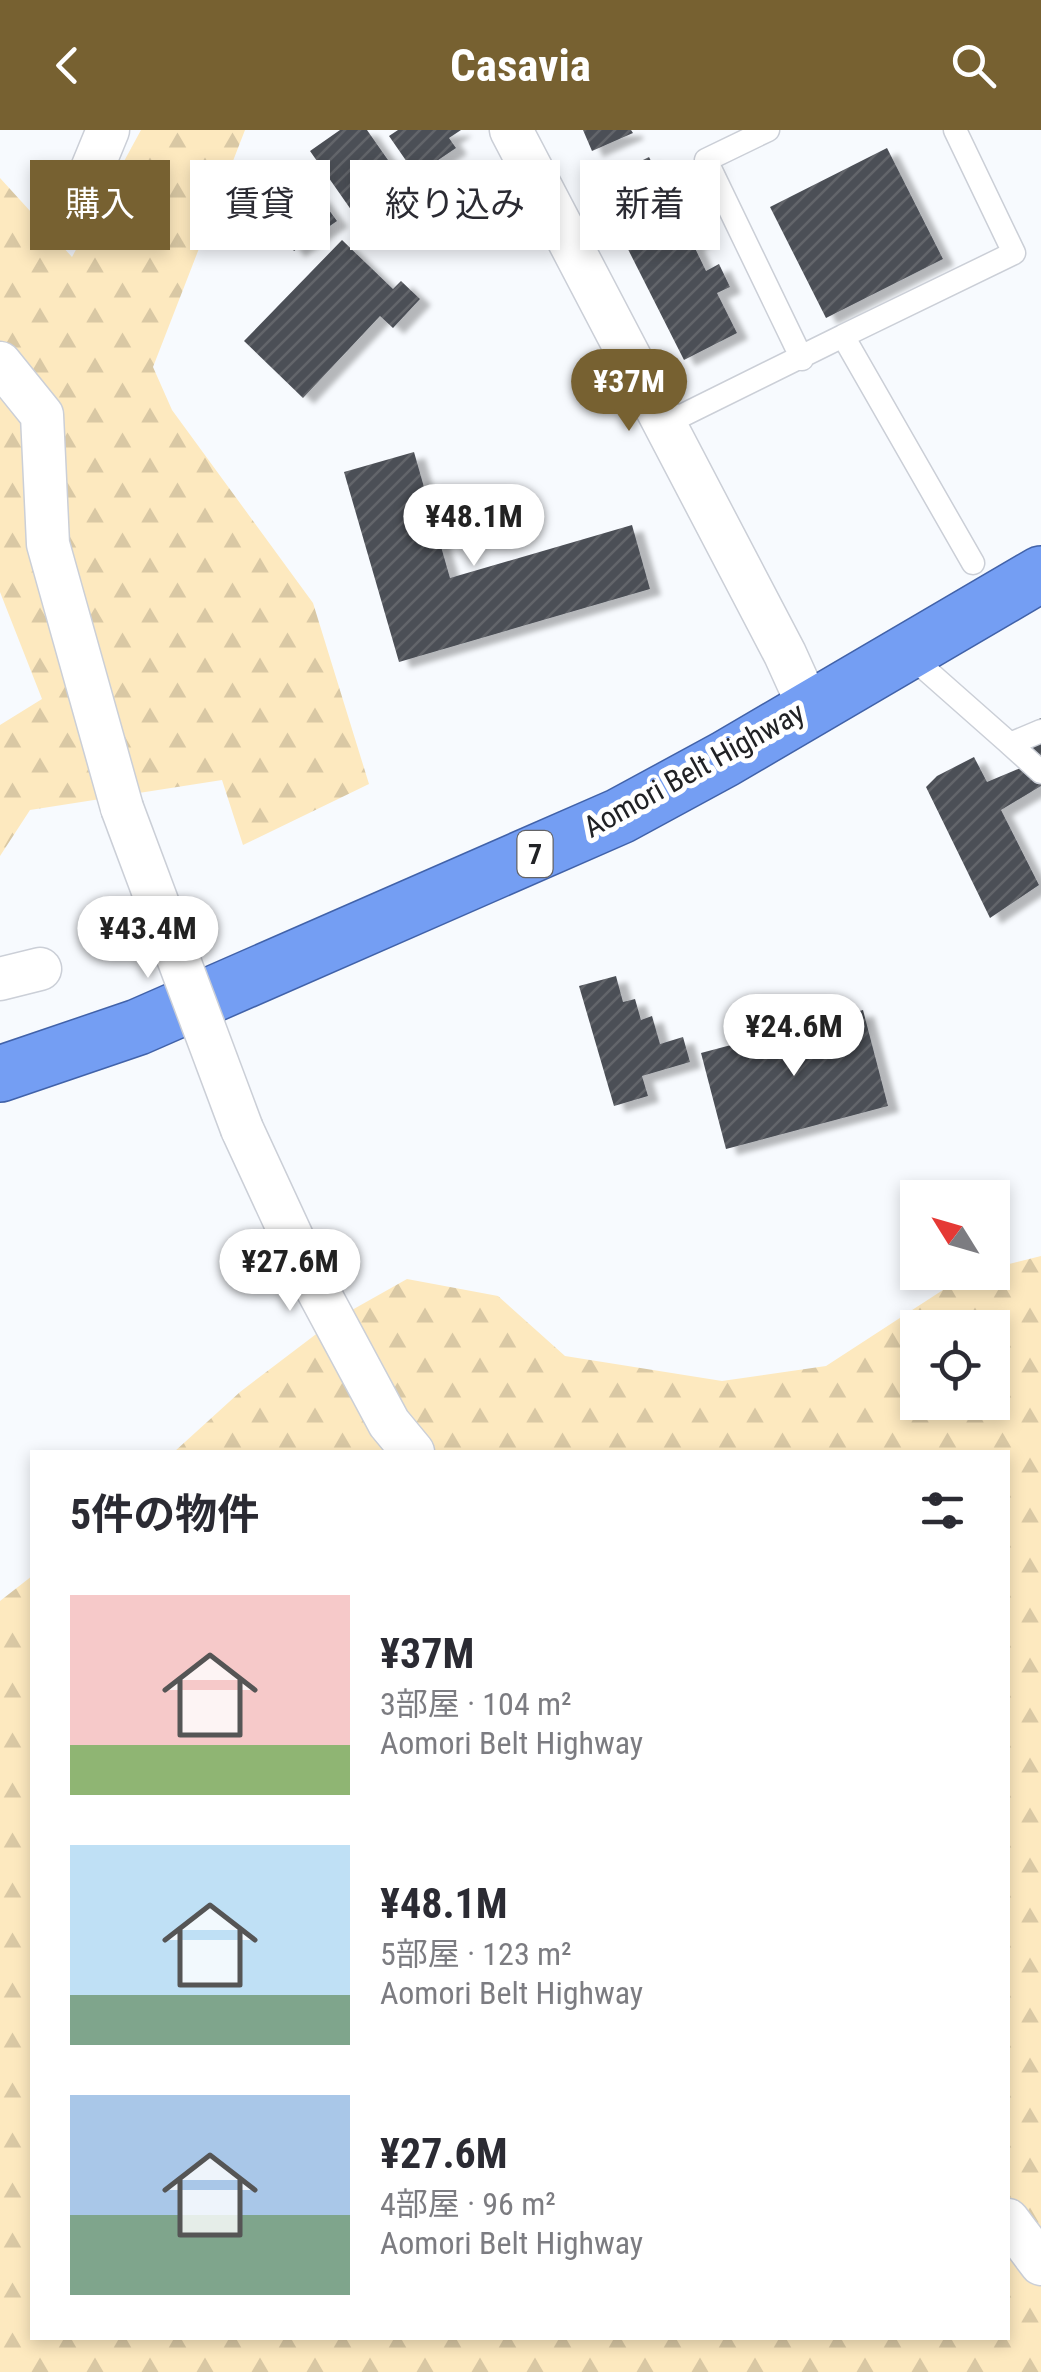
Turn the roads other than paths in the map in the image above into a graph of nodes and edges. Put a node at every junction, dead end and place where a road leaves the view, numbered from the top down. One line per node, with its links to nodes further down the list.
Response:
1 (108, 130): 5 (street)
2 (510, 130): 9 (street)
3 (768, 130): 7 (lane)
4 (955, 130): 6 (lane)
5 (96, 160)
6 (843, 336): 7 (lane); 10 (lane)
7 (802, 359): 9 (lane)
8 (0, 363): 18 (street, bridge)
9 (665, 424): 13 (street)
10 (973, 563)
11 (1041, 574): 12 (highway, Aomori Belt Highway / 7)
12 (907, 654): 13 (highway, Aomori Belt Highway / 7); 15 (lane)
13 (809, 707): 17 (highway, Aomori Belt Highway / 7)
14 (1041, 731): 15 (lane)
15 (1010, 744): 16 (lane)
16 (1041, 772)
17 (0, 1074)
18 (411, 1450)
19 (1010, 2223): 20 (street)
20 (1041, 2264)

